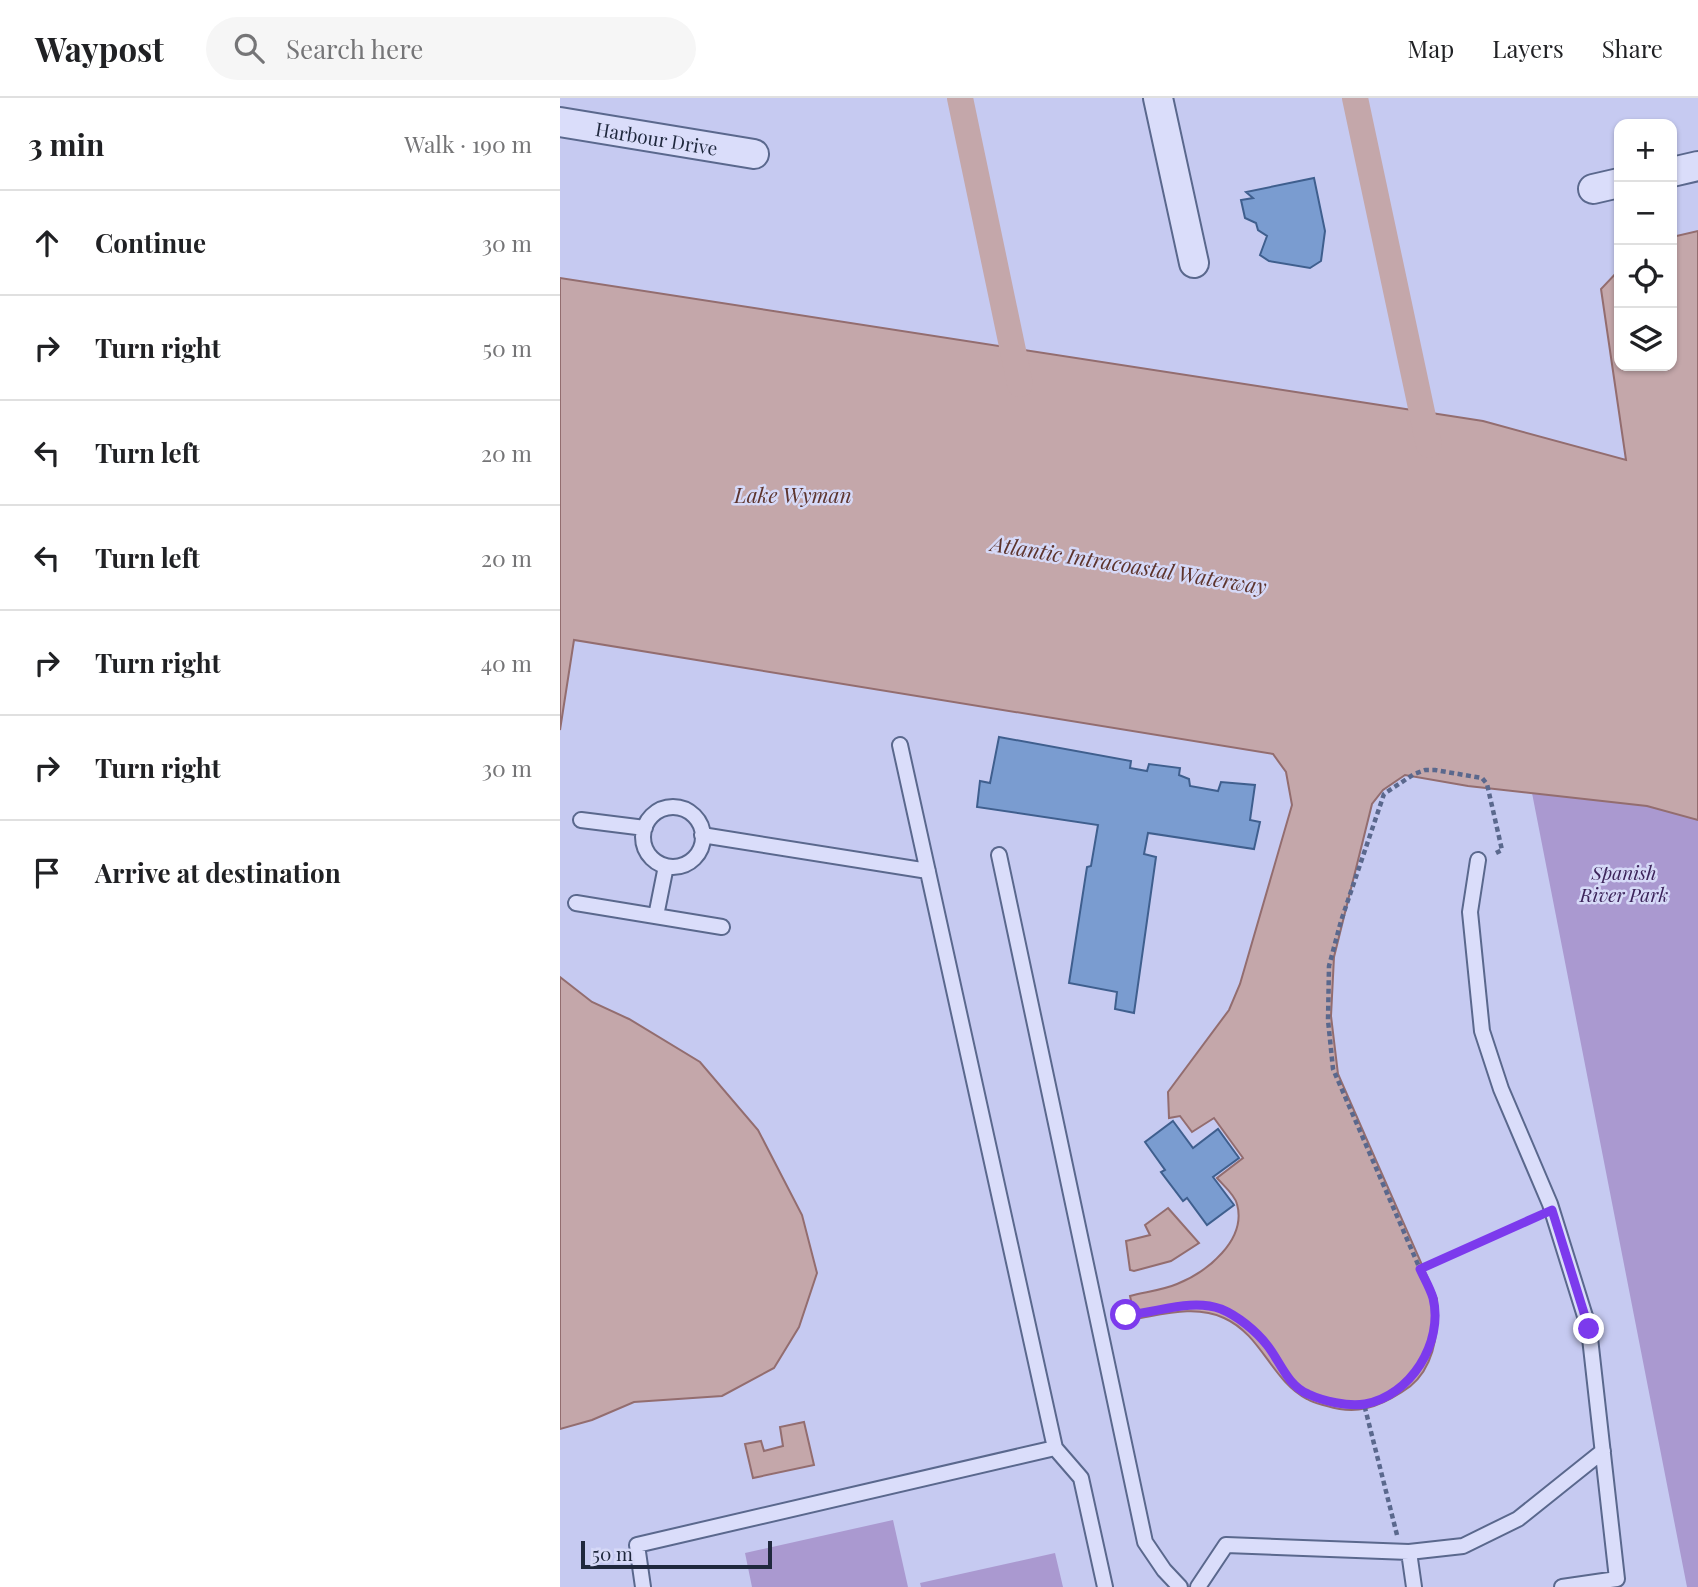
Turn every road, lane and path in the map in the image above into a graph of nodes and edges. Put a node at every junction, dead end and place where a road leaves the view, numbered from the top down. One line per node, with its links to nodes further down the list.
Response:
1 (1158, 98): 6 (street)
2 (560, 122): 3 (street, Harbour Drive)
3 (754, 155)
4 (1698, 166): 5 (street)
5 (1677, 171)
6 (1194, 263)
7 (901, 745): 14 (lane)
8 (580, 820): 9 (lane)
9 (645, 828): 10 (lane); 13 (lane)
10 (702, 835): 13 (lane); 14 (lane)
11 (999, 855): 20 (lane)
12 (1478, 860): 18 (lane); 19 (path)
13 (666, 866): 16 (lane)
14 (928, 871): 22 (lane)
15 (576, 903): 16 (lane)
16 (656, 916): 17 (lane)
17 (722, 927)
18 (1552, 1210): 19 (path); 23 (lane)
19 (1420, 1269): 21 (path)
20 (1098, 1324): 21 (path); 28 (lane)
21 (1364, 1404): 24 (path)
22 (1055, 1448): 26 (lane); 27 (lane)
23 (1603, 1451): 24 (lane); 25 (lane)
24 (1405, 1552): 29 (lane); 30 (lane)
25 (1620, 1583): 31 (lane)
26 (643, 1587)
27 (1105, 1587)
28 (1181, 1587)
29 (1198, 1587)
30 (1414, 1587)
31 (1562, 1587)

